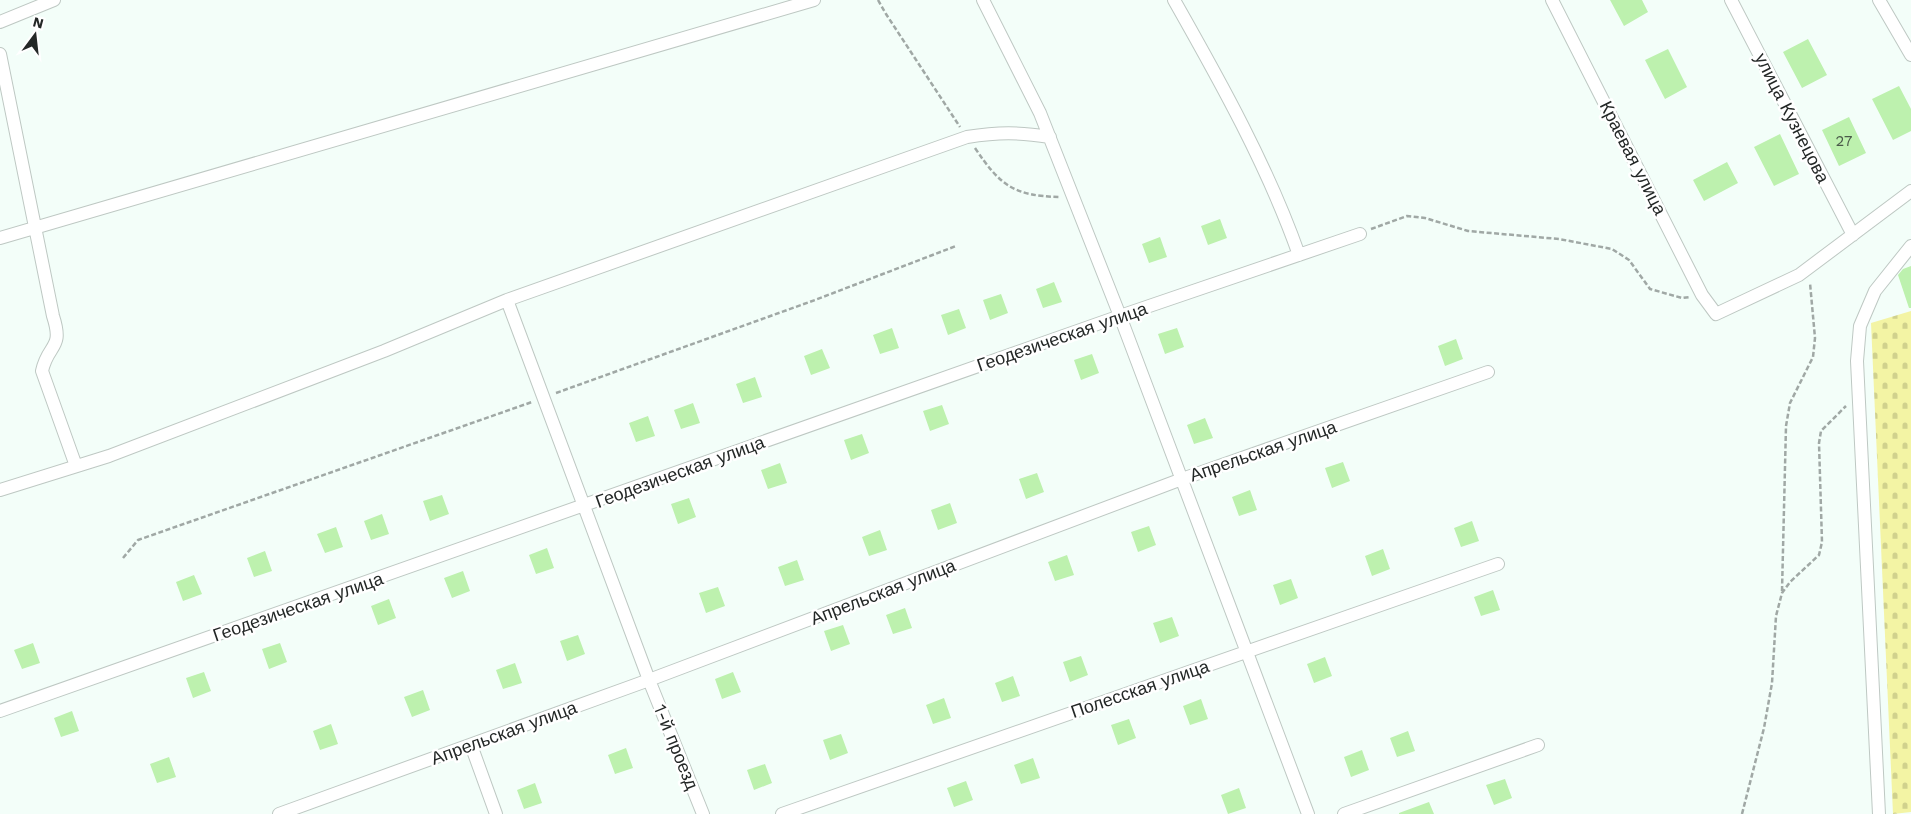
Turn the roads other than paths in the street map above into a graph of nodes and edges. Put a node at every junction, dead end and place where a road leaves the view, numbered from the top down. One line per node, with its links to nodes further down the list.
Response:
1 (54, 0): 8 (street)
2 (814, 0): 13 (street)
3 (983, 0): 11 (street)
4 (1174, 0): 18 (street)
5 (1552, 0): 15 (street, Краевая улица)
6 (1732, 0): 15 (street, улица Кузнецова)
7 (1879, 0): 10 (street)
8 (0, 22)
9 (0, 54): 13 (street)
10 (1911, 55)
11 (1050, 137): 19 (street); 20 (street)
12 (1911, 191): 15 (street)
13 (35, 227): 16 (street); 22 (street)
14 (1360, 234): 18 (street, Геодезическая улица)
15 (1853, 235)
16 (0, 238)
17 (1911, 246): 39 (street)
18 (1299, 255): 20 (street, Геодезическая улица)
19 (507, 300): 22 (street); 25 (street, 1-й проезд)
20 (1120, 316): 23 (street); 25 (street, Геодезическая улица)
21 (1488, 372): 23 (street, Апрельская улица)
22 (76, 466): 24 (street)
23 (1182, 479): 27 (street); 28 (street, Апрельская улица)
24 (0, 490)
25 (584, 506): 28 (street, 1-й проезд); 29 (street, Геодезическая улица)
26 (1498, 564): 27 (street, Полесская улица)
27 (1248, 652): 36 (street, Полесская улица); 37 (street)
28 (649, 680): 30 (street, Апрельская улица); 35 (street, 1-й проезд)
29 (0, 712)
30 (471, 745): 32 (street, Апрельская улица); 34 (street)
31 (1538, 745): 38 (street)
32 (310, 809): 33 (street, Апрельская улица)
33 (279, 814)
34 (496, 814)
35 (703, 814)
36 (782, 814)
37 (1308, 814)
38 (1344, 814)
39 (1879, 814)

